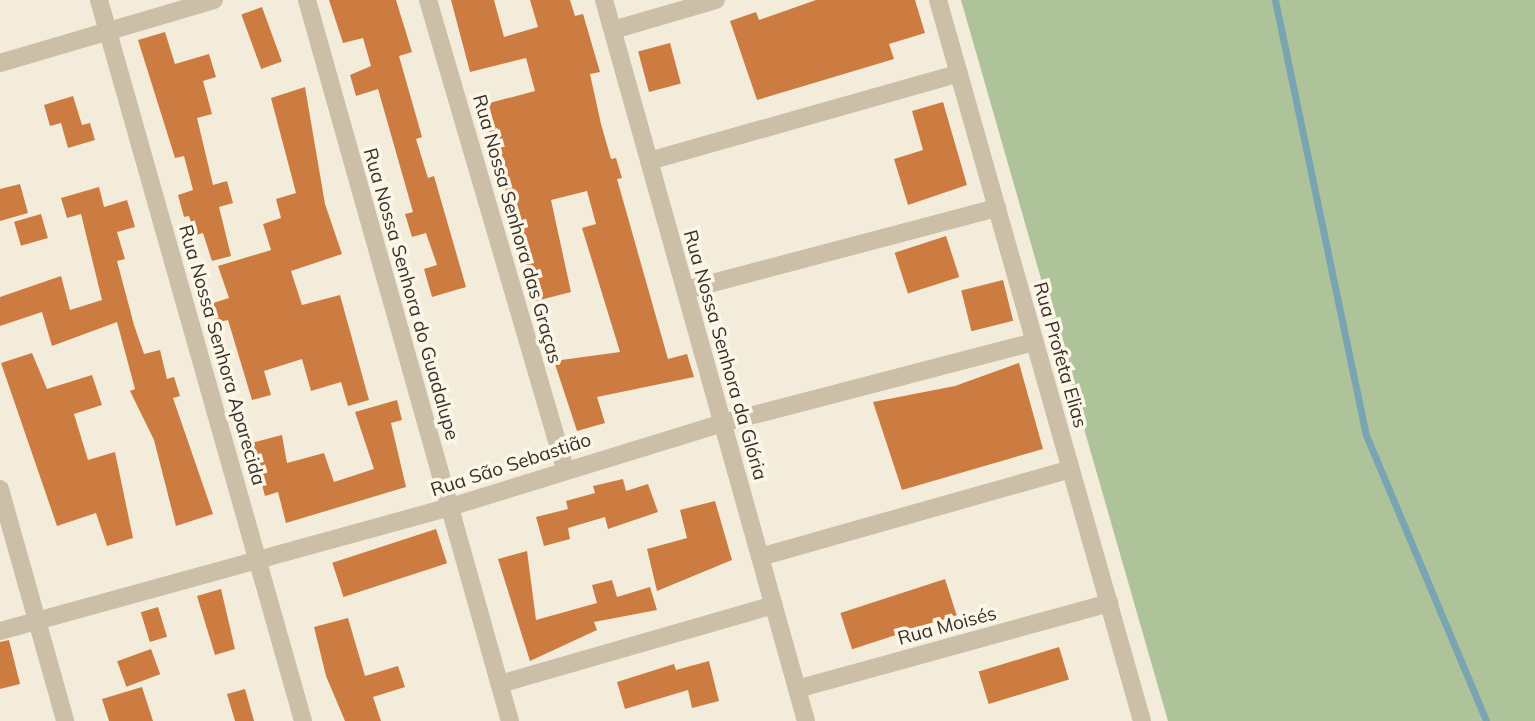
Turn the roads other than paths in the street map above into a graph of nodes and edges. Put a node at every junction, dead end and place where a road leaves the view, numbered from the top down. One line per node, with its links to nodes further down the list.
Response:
1 (99, 0): 9 (street, Rua Nossa Senhora Aparecida)
2 (214, 0): 9 (street)
3 (307, 0): 20 (street, Rua Nossa Senhora do Guadalupe)
4 (428, 0): 17 (street, Rua Nossa Senhora das Graças)
5 (604, 0): 8 (street, Rua Nossa Senhora da Glória)
6 (716, 0): 8 (street)
7 (938, 0): 11 (street, Rua Profeta Elias)
8 (613, 30): 12 (street, Rua Nossa Senhora da Glória)
9 (109, 31): 10 (street); 22 (street, Rua Nossa Senhora Aparecida)
10 (0, 63)
11 (958, 73): 12 (street); 13 (street, Rua Profeta Elias)
12 (649, 161): 14 (street, Rua Nossa Senhora da Glória)
13 (997, 208): 14 (street); 15 (street, Rua Profeta Elias)
14 (686, 290): 16 (street, Rua Nossa Senhora da Glória)
15 (1035, 342): 16 (street, Rua São Sebastião); 18 (street, Rua Profeta Elias)
16 (723, 423): 17 (street, Rua São Sebastião); 21 (street, Rua Nossa Senhora da Glória)
17 (565, 469): 20 (street, Rua São Sebastião)
18 (1070, 469): 21 (street); 23 (street, Rua Profeta Elias)
19 (0, 489): 25 (street)
20 (450, 507): 22 (street, Rua São Sebastião); 27 (street, Rua Nossa Senhora do Guadalupe)
21 (760, 557): 24 (street, Rua Nossa Senhora da Glória)
22 (257, 559): 25 (street, Rua São Sebastião); 30 (street, Rua Nossa Senhora Aparecida)
23 (1109, 603): 28 (street, Rua Moisés); 33 (street, Rua Profeta Elias)
24 (774, 605): 27 (street); 28 (street, Rua Nossa Senhora da Glória)
25 (37, 621): 26 (street, Rua São Sebastião); 29 (street)
26 (0, 631)
27 (500, 684): 31 (street, Rua Nossa Senhora do Guadalupe)
28 (797, 689): 32 (street, Rua Nossa Senhora da Glória)
29 (65, 721)
30 (303, 721)
31 (510, 721)
32 (806, 721)
33 (1142, 721)

